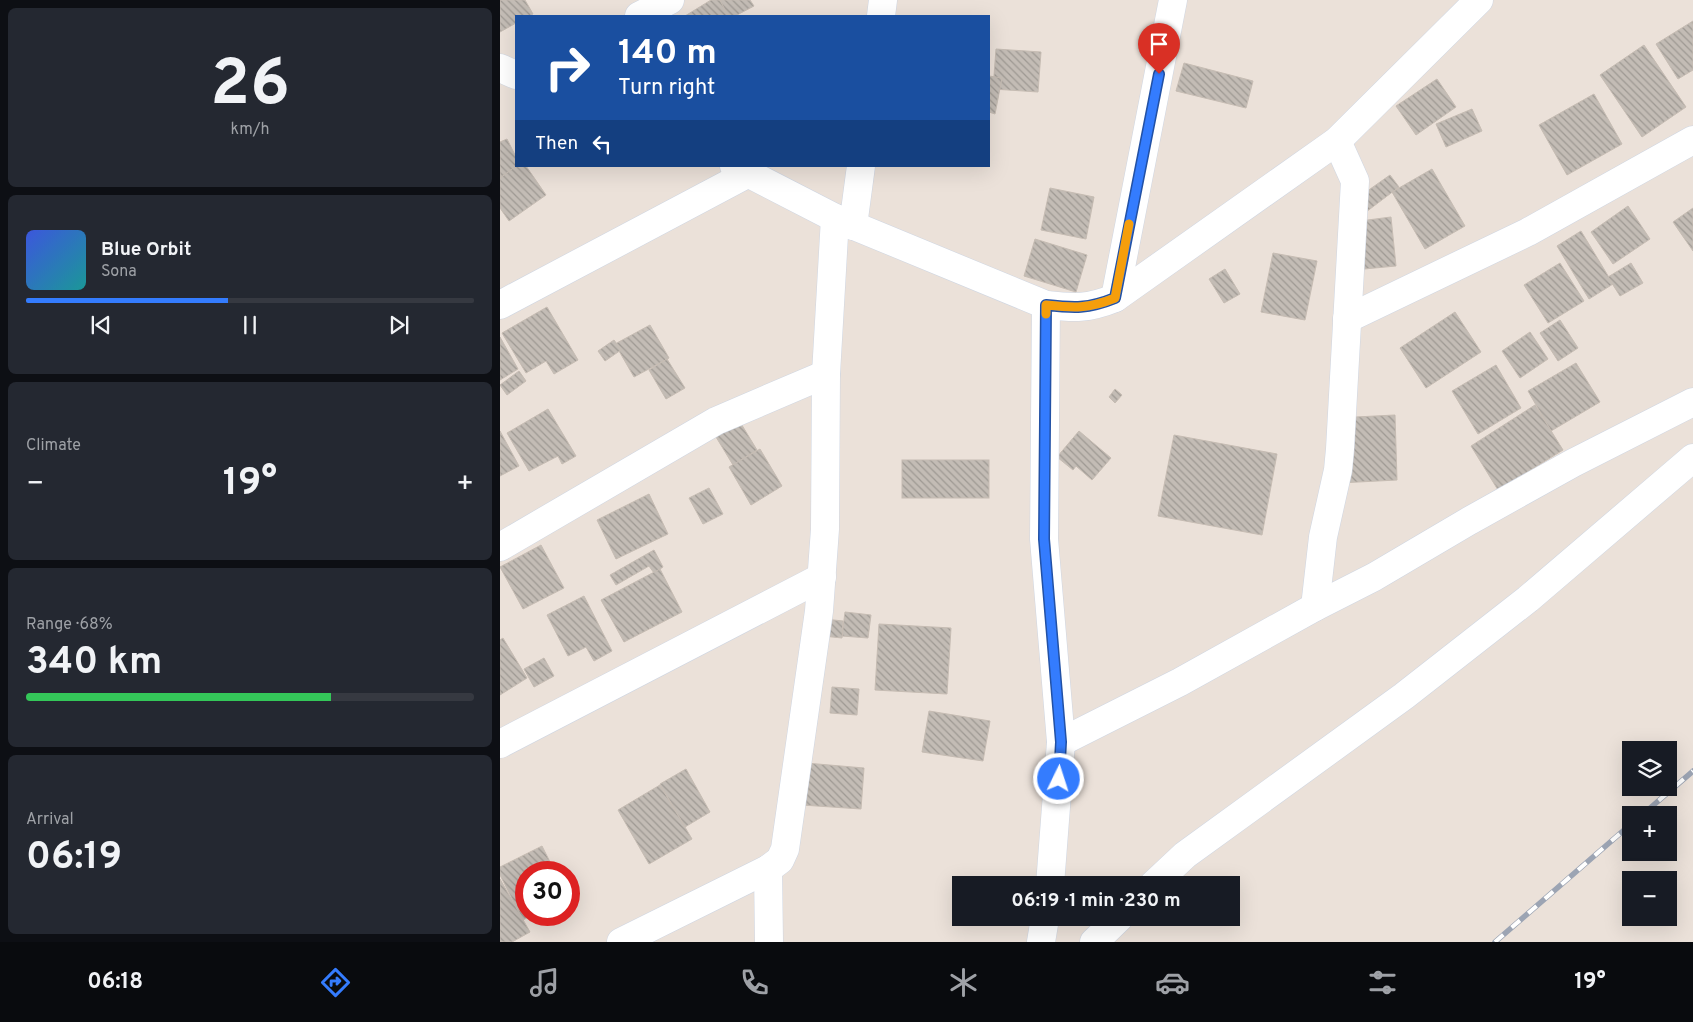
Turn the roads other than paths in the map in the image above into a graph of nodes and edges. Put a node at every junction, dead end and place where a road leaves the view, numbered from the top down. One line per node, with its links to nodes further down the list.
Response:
1 (670, 0): 5 (street)
2 (883, 0): 6 (street)
3 (1173, 0): 14 (street)
4 (1479, 0): 10 (street)
5 (641, 15)
6 (881, 15)
7 (500, 68): 8 (street)
8 (515, 75)
9 (1693, 140): 17 (street)
10 (1337, 141): 14 (street); 17 (street)
11 (861, 167): 13 (street)
12 (741, 169): 13 (street); 15 (street)
13 (844, 222): 16 (street); 18 (street)
14 (1115, 298): 16 (street)
15 (500, 305)
16 (1046, 305): 24 (street)
17 (1347, 319): 23 (street)
18 (826, 374): 21 (street); 22 (street)
19 (1693, 402): 23 (street)
20 (1693, 458): 28 (street)
21 (500, 547)
22 (822, 577): 25 (street); 26 (street)
23 (1315, 607): 24 (street)
24 (1061, 742): 27 (street)
25 (500, 744)
26 (768, 868): 31 (street); 32 (street)
27 (1051, 876)
28 (1163, 876)
29 (1043, 926): 33 (street)
30 (1111, 926): 34 (street)
31 (621, 942)
32 (769, 942)
33 (1040, 942)
34 (1094, 942)

